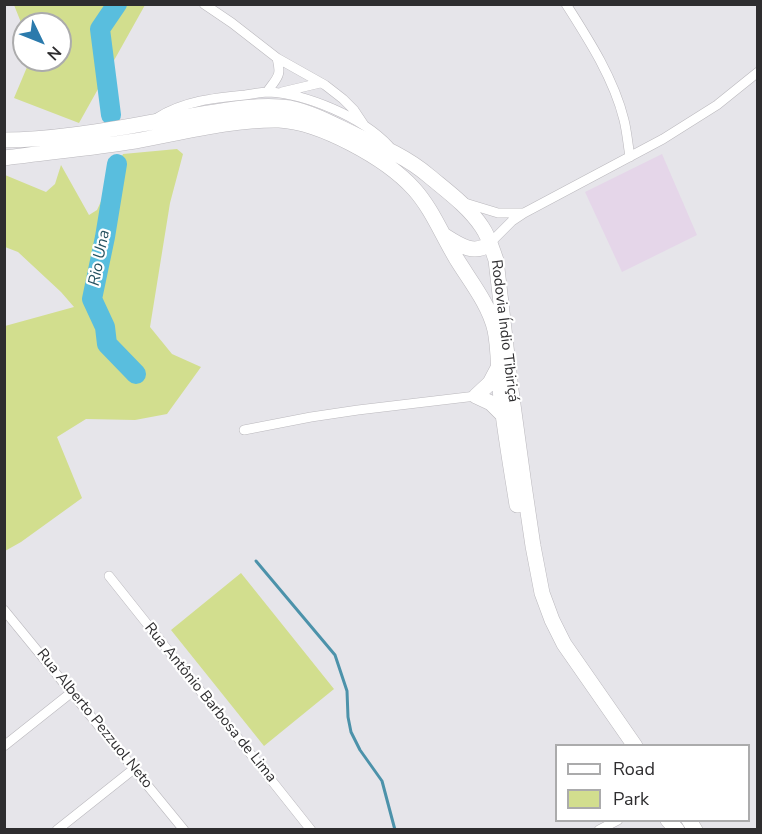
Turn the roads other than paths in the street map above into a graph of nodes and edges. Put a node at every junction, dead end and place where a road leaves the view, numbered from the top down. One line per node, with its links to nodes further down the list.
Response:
1 (204, 4): 3 (street)
2 (566, 4): 11 (street)
3 (278, 58): 5 (street); 6 (street)
4 (758, 72): 11 (street)
5 (320, 83): 6 (street); 8 (street)
6 (272, 92): 7 (street); 8 (street)
7 (150, 122): 9 (highway, Rodovia Índio Tibiriçá); 10 (highway, Rodovia Índio Tibiriçá)
8 (364, 126): 10 (street)
9 (4, 140)
10 (397, 154): 13 (highway, Rodovia Índio Tibiriçá)
11 (630, 157): 14 (street)
12 (4, 158): 15 (highway, Rodovia Índio Tibiriçá)
13 (458, 201): 14 (street); 16 (highway, Rodovia Índio Tibiriçá)
14 (524, 213): 16 (street)
15 (443, 234): 16 (highway); 17 (highway, Rodovia Índio Tibiriçá)
16 (490, 243): 25 (highway, Rodovia Índio Tibiriçá)
17 (499, 366): 18 (highway); 19 (highway, Rodovia Índio Tibiriçá)
18 (476, 396): 19 (highway); 20 (street)
19 (503, 415): 24 (highway, Rodovia Índio Tibiriçá)
20 (244, 430)
21 (109, 576): 31 (street, Rua Antônio Barbosa de Lima)
22 (6, 614): 23 (street, Rua Alberto Pezzuol Neto)
23 (72, 692): 26 (street); 27 (street, Rua Alberto Pezzuol Neto)
24 (621, 744)
25 (634, 744)
26 (4, 746)
27 (135, 768): 29 (street); 30 (street, Rua Alberto Pezzuol Neto)
28 (614, 822): 32 (street)
29 (57, 830)
30 (183, 830)
31 (311, 830)
32 (599, 830)

